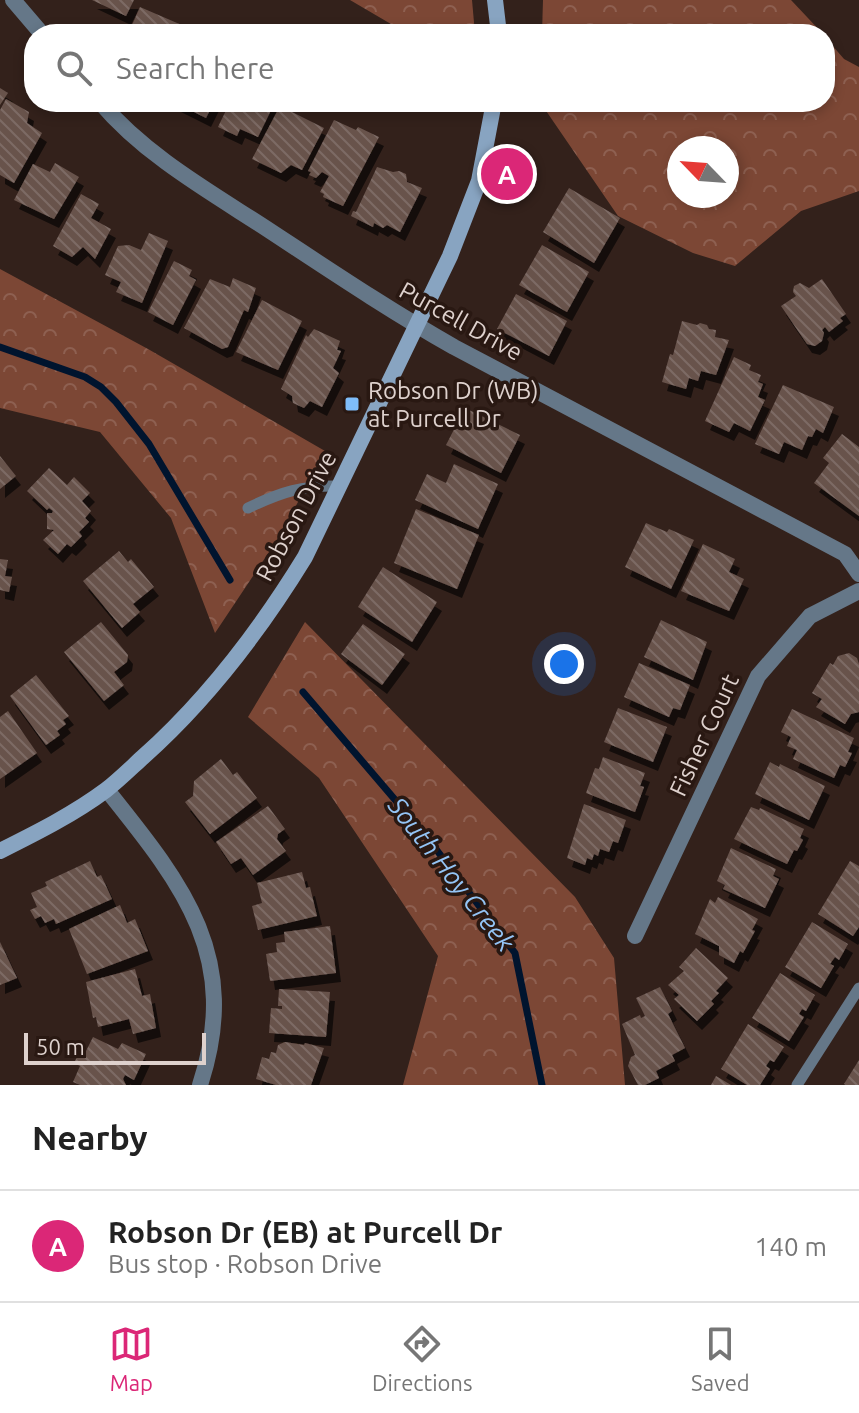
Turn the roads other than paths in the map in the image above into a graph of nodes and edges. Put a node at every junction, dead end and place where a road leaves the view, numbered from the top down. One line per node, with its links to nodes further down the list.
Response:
1 (13, 0): 3 (street)
2 (495, 0): 4 (street)
3 (33, 24)
4 (498, 24)
5 (108, 112): 7 (street, Purcell Drive)
6 (492, 112): 7 (street, Robson Drive)
7 (417, 325): 8 (street, Robson Drive); 10 (street, Purcell Drive)
8 (340, 486): 9 (lane); 12 (street, Robson Drive)
9 (248, 508)
10 (859, 574)
11 (859, 591): 14 (street, Fisher Court)
12 (107, 790): 13 (street, Robson Drive); 16 (street)
13 (0, 851)
14 (635, 936)
15 (859, 988): 17 (lane)
16 (200, 1085)
17 (797, 1085)

